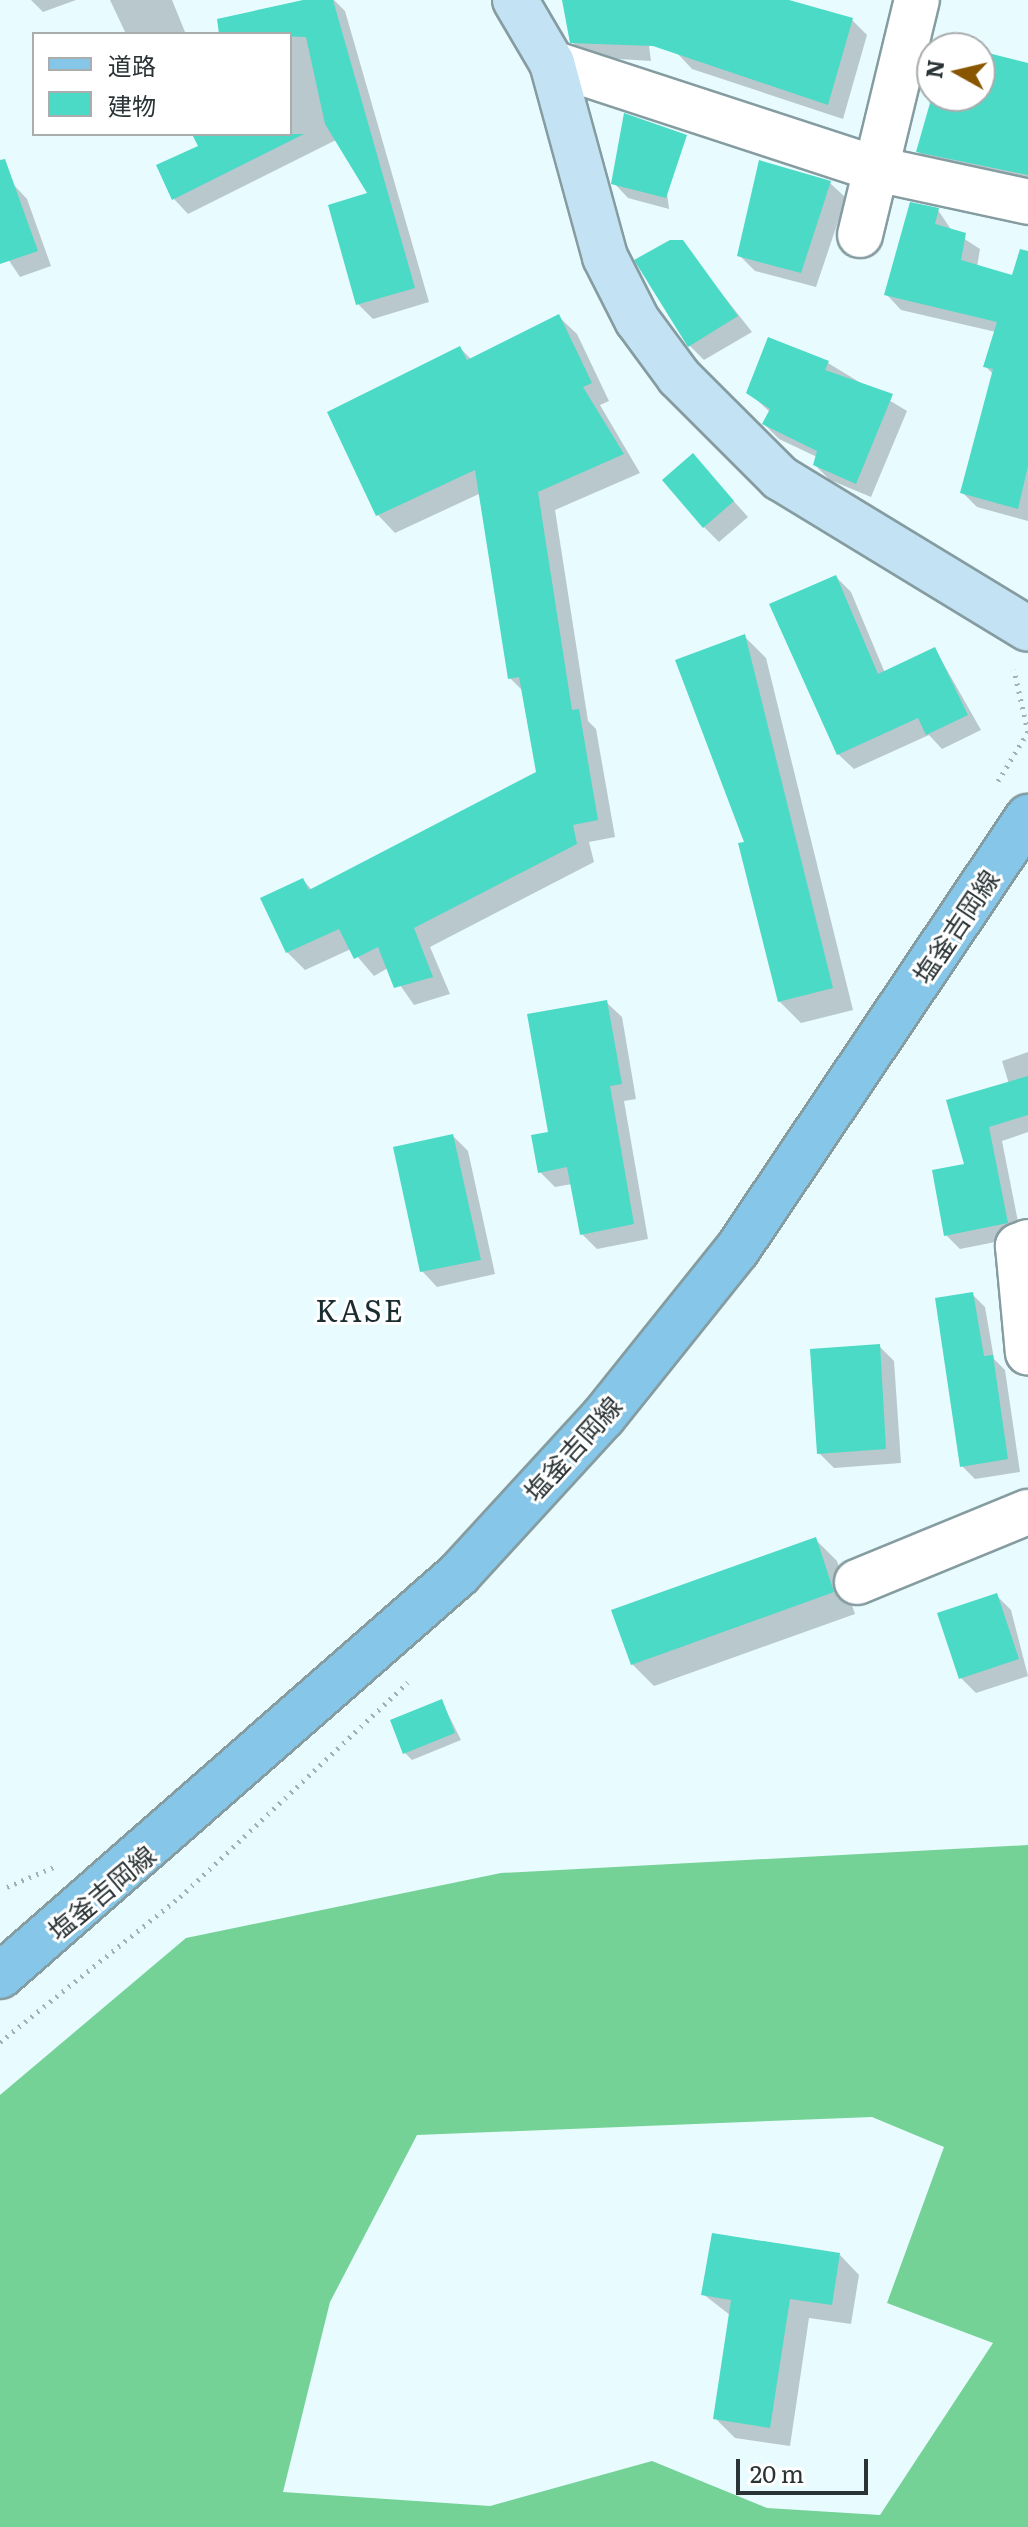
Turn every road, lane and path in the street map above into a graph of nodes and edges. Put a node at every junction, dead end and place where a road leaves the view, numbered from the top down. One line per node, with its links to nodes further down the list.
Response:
1 (515, 0): 3 (street)
2 (917, 0): 4 (street)
3 (552, 63): 4 (street); 7 (street)
4 (876, 169): 5 (street); 6 (street)
5 (1028, 202)
6 (860, 235)
7 (1024, 644): 8 (path)
8 (992, 790)
9 (1028, 817): 16 (main road, 塩釜吉岡線)
10 (1028, 1242): 11 (street)
11 (1028, 1353)
12 (1028, 1512): 13 (street)
13 (857, 1582)
14 (69, 1860): 15 (path)
15 (7, 1887)
16 (0, 1976)

